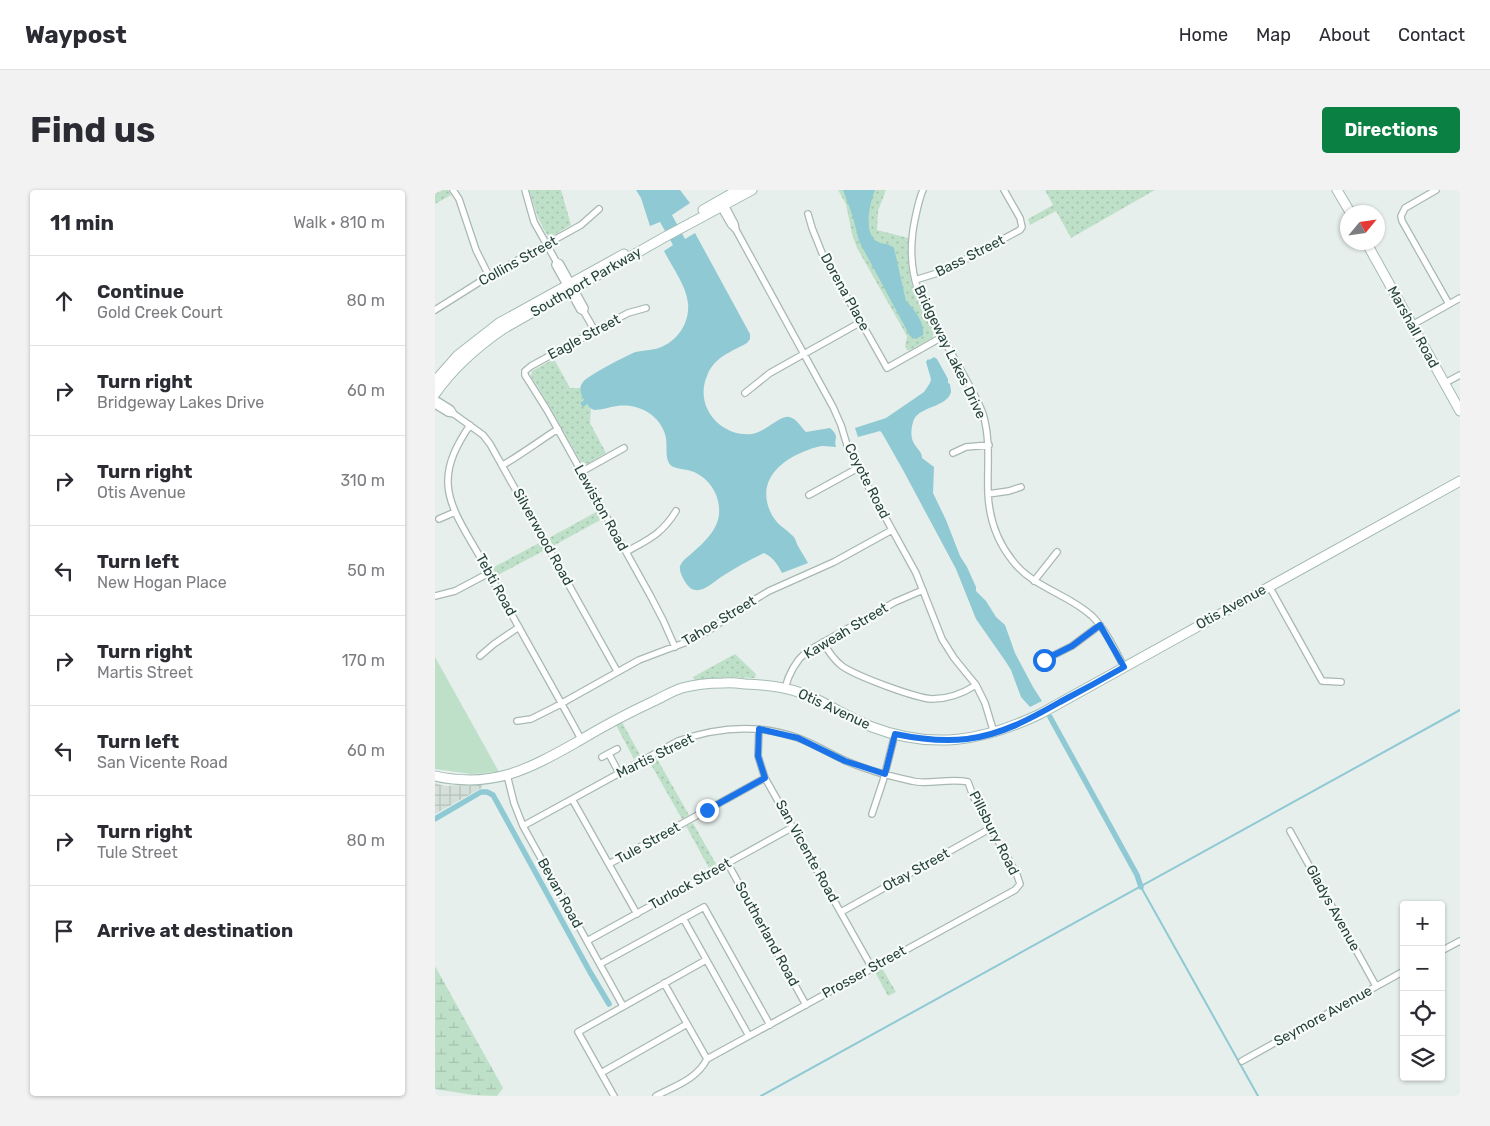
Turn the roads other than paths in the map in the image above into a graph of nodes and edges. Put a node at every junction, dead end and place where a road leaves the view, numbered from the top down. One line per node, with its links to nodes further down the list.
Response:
1 (453, 190): 15 (street)
2 (525, 190): 13 (street)
3 (738, 190): 9 (street, Southport Parkway)
4 (752, 190): 9 (street, Southport Parkway)
5 (923, 190): 16 (street, Bridgeway Lakes Drive)
6 (1005, 190): 16 (street, Bass Street)
7 (1337, 190): 10 (street)
8 (1436, 190): 19 (street)
9 (721, 203): 17 (street, Southport Parkway); 26 (street, Coyote Road)
10 (1346, 205)
11 (599, 210): 13 (street, Collins Street)
12 (808, 214): 22 (street, Dorena Place)
13 (547, 244): 15 (street, Collins Street); 17 (street)
14 (1370, 250): 23 (street, Marshall Road)
15 (489, 276): 21 (street, Collins Street)
16 (915, 280): 25 (street, Bridgeway Lakes Drive)
17 (570, 287): 24 (street); 29 (street, Southport Parkway); 32 (street, Southport Parkway)
18 (1460, 298): 19 (street)
19 (1449, 304): 23 (street)
20 (646, 308): 24 (street, Eagle Street)
21 (435, 310)
22 (861, 322): 25 (street, Dorena Place); 26 (street)
23 (1412, 325): 30 (street, Marshall Road)
24 (595, 331): 27 (street, Eagle Street)
25 (942, 337): 39 (street, Bridgeway Lakes Drive)
26 (805, 354): 31 (street); 43 (street, Coyote Road)
27 (525, 371): 38 (street, Lewiston Road)
28 (1460, 375): 30 (street)
29 (435, 382)
30 (1445, 383): 35 (street, Marshall Road)
31 (745, 393)
32 (435, 394)
33 (435, 399): 36 (street, Silverwood Road)
34 (435, 404): 36 (street, Silverwood Road)
35 (1460, 411)
36 (455, 414): 37 (street, Silverwood Road)
37 (470, 425): 42 (street, Silverwood Road); 50 (street, Tebti Road)
38 (557, 430): 42 (street); 44 (street, Lewiston Road)
39 (989, 445): 41 (street); 47 (street, Bridgeway Lakes Drive)
40 (624, 448): 44 (street)
41 (953, 453)
42 (503, 465): 67 (street, Silverwood Road)
43 (858, 468): 48 (street); 52 (street, Coyote Road)
44 (581, 472): 53 (street, Lewiston Road)
45 (1460, 481): 57 (street, Otis Avenue)
46 (1021, 486): 47 (street)
47 (988, 494): 56 (street, Bridgeway Lakes Drive)
48 (809, 496)
49 (676, 511): 53 (street)
50 (455, 512): 51 (street); 55 (street, Tebti Road)
51 (439, 519)
52 (892, 530): 58 (street, Coyote Road); 63 (street, Tahoe Street)
53 (626, 552): 63 (street, Lewiston Road)
54 (1057, 552): 56 (street)
55 (489, 573): 59 (street); 61 (street, Tebti Road)
56 (1034, 581): 60 (street, Bridgeway Lakes Drive)
57 (1269, 586): 66 (street, Otis Avenue); 68 (street)
58 (923, 590): 62 (street, Kaweah Street); 69 (street, Coyote Road)
59 (435, 596)
60 (1100, 625): 65 (street); 66 (street, Bridgeway Lakes Drive)
61 (519, 627): 64 (street); 71 (street, Tebti Road)
62 (823, 642): 69 (street); 70 (street, Kaweah Street)
63 (675, 647): 67 (street, Tahoe Street)
64 (480, 656)
65 (1044, 660)
66 (1124, 667): 74 (street, Otis Avenue)
67 (617, 671): 71 (street, Tahoe Street)
68 (1341, 682)
69 (975, 686): 74 (street, Coyote Road)
70 (785, 688): 75 (street, Otis Avenue); 76 (street, Otis Avenue)
71 (561, 703): 72 (street, Tahoe Street); 76 (street, Tebti Road)
72 (517, 722)
73 (759, 729): 80 (street, Martis Street); 81 (street, Martis Street); 84 (street, San Vicente Road)
74 (994, 733): 75 (street, Otis Avenue)
75 (895, 734): 81 (street)
76 (581, 739): 82 (street, Otis Avenue)
77 (617, 749): 78 (street)
78 (609, 754): 79 (street); 80 (street)
79 (602, 757)
80 (619, 772): 86 (street, Martis Street)
81 (885, 774): 85 (street, Martis Street); 87 (street)
82 (507, 775): 83 (street, Otis Avenue); 88 (street, Bevan Road)
83 (435, 776)
84 (765, 778): 89 (street, San Vicente Road); 92 (street, Tule Street)
85 (968, 782): 90 (street, Pillsbury Road)
86 (572, 799): 88 (street, Martis Street); 92 (street)
87 (873, 814)
88 (523, 826): 98 (street, Bevan Road)
89 (793, 827): 93 (street, Turlock Street); 95 (street, San Vicente Road)
90 (991, 828): 94 (street, Pillsbury Road); 95 (street, Otay Street)
91 (1290, 831): 106 (street, Gladys Avenue)
92 (609, 864): 96 (street)
93 (728, 864): 96 (street, Turlock Street); 107 (street, Southerland Road)
94 (1020, 884): 103 (street, Prosser Street)
95 (841, 912): 103 (street, San Vicente Road)
96 (637, 914): 98 (street, Turlock Street)
97 (683, 918): 101 (street); 102 (street); 110 (street)
98 (587, 941): 102 (street, Bevan Road)
99 (1460, 941): 100 (street)
100 (1445, 949)
101 (706, 960): 105 (street); 111 (street)
102 (600, 964): 108 (street, Bevan Road)
103 (872, 968): 107 (street, Prosser Street)
104 (1400, 973): 106 (street, Seymore Avenue)
105 (664, 983): 108 (street); 109 (street)
106 (1376, 986): 113 (street, Seymore Avenue)
107 (806, 1005): 110 (street, Prosser Street)
108 (623, 1006): 114 (street)
109 (687, 1024): 112 (street); 114 (street)
110 (770, 1025): 111 (street, Prosser Street)
111 (749, 1036): 112 (street, Prosser Street)
112 (707, 1059): 116 (street, Prosser Street)
113 (1242, 1061)
114 (601, 1073): 115 (street)
115 (614, 1096)
116 (656, 1096)

